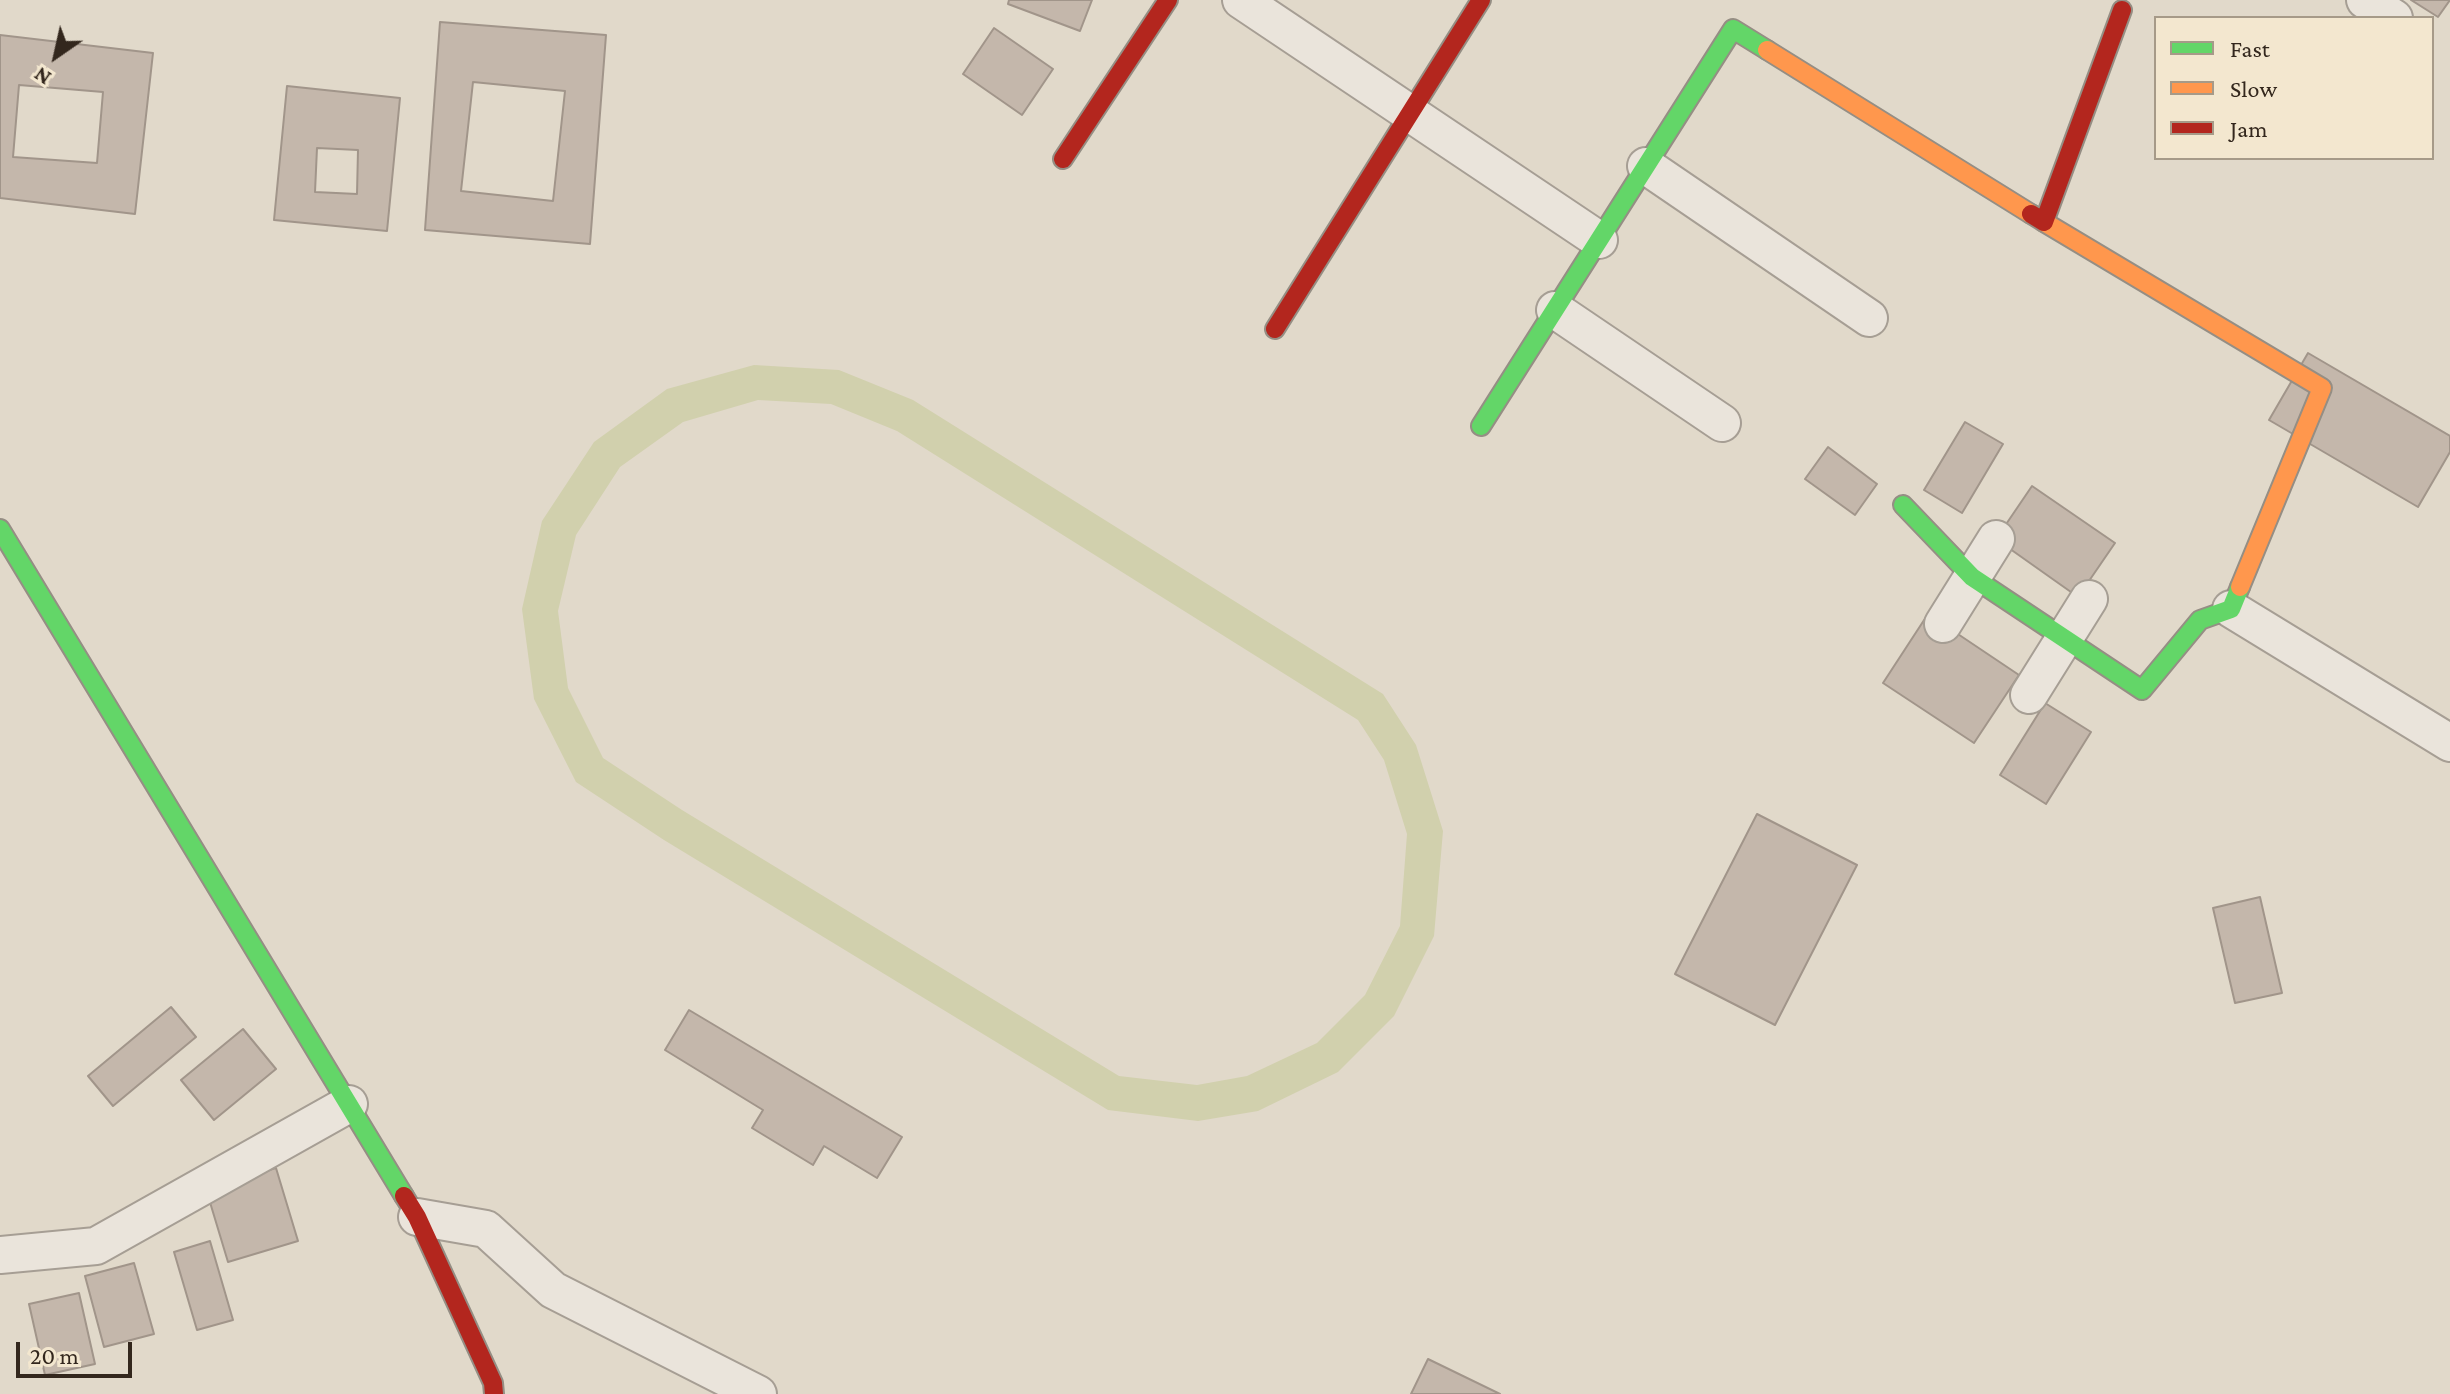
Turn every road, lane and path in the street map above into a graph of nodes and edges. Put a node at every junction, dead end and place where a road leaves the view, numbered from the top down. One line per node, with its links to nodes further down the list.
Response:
1 (1168, 0): 8 (street)
2 (1241, 0): 7 (street)
3 (1481, 0): 7 (street)
4 (2365, 0): 6 (street)
5 (2117, 3): 10 (street)
6 (2391, 16)
7 (1410, 113): 11 (street); 14 (street)
8 (1063, 159)
9 (1646, 166): 10 (street); 11 (street); 13 (street)
10 (2044, 222): 23 (street)
11 (1599, 240): 12 (street)
12 (1555, 310): 15 (street); 16 (street)
13 (1869, 318)
14 (1275, 329)
15 (1722, 423)
16 (1481, 426)
17 (1903, 505): 20 (street)
18 (0, 529): 21 (street)
19 (1996, 539): 20 (street)
20 (1972, 577): 24 (street); 25 (street)
21 (13, 578): 28 (street)
22 (2089, 599): 25 (street)
23 (2231, 609): 25 (street); 27 (street)
24 (1943, 624)
25 (2065, 638): 26 (street)
26 (2029, 695)
27 (2450, 743)
28 (349, 1104): 29 (street); 30 (street)
29 (417, 1217): 31 (street); 32 (street)
30 (5, 1245)
31 (494, 1394)
32 (758, 1394)

